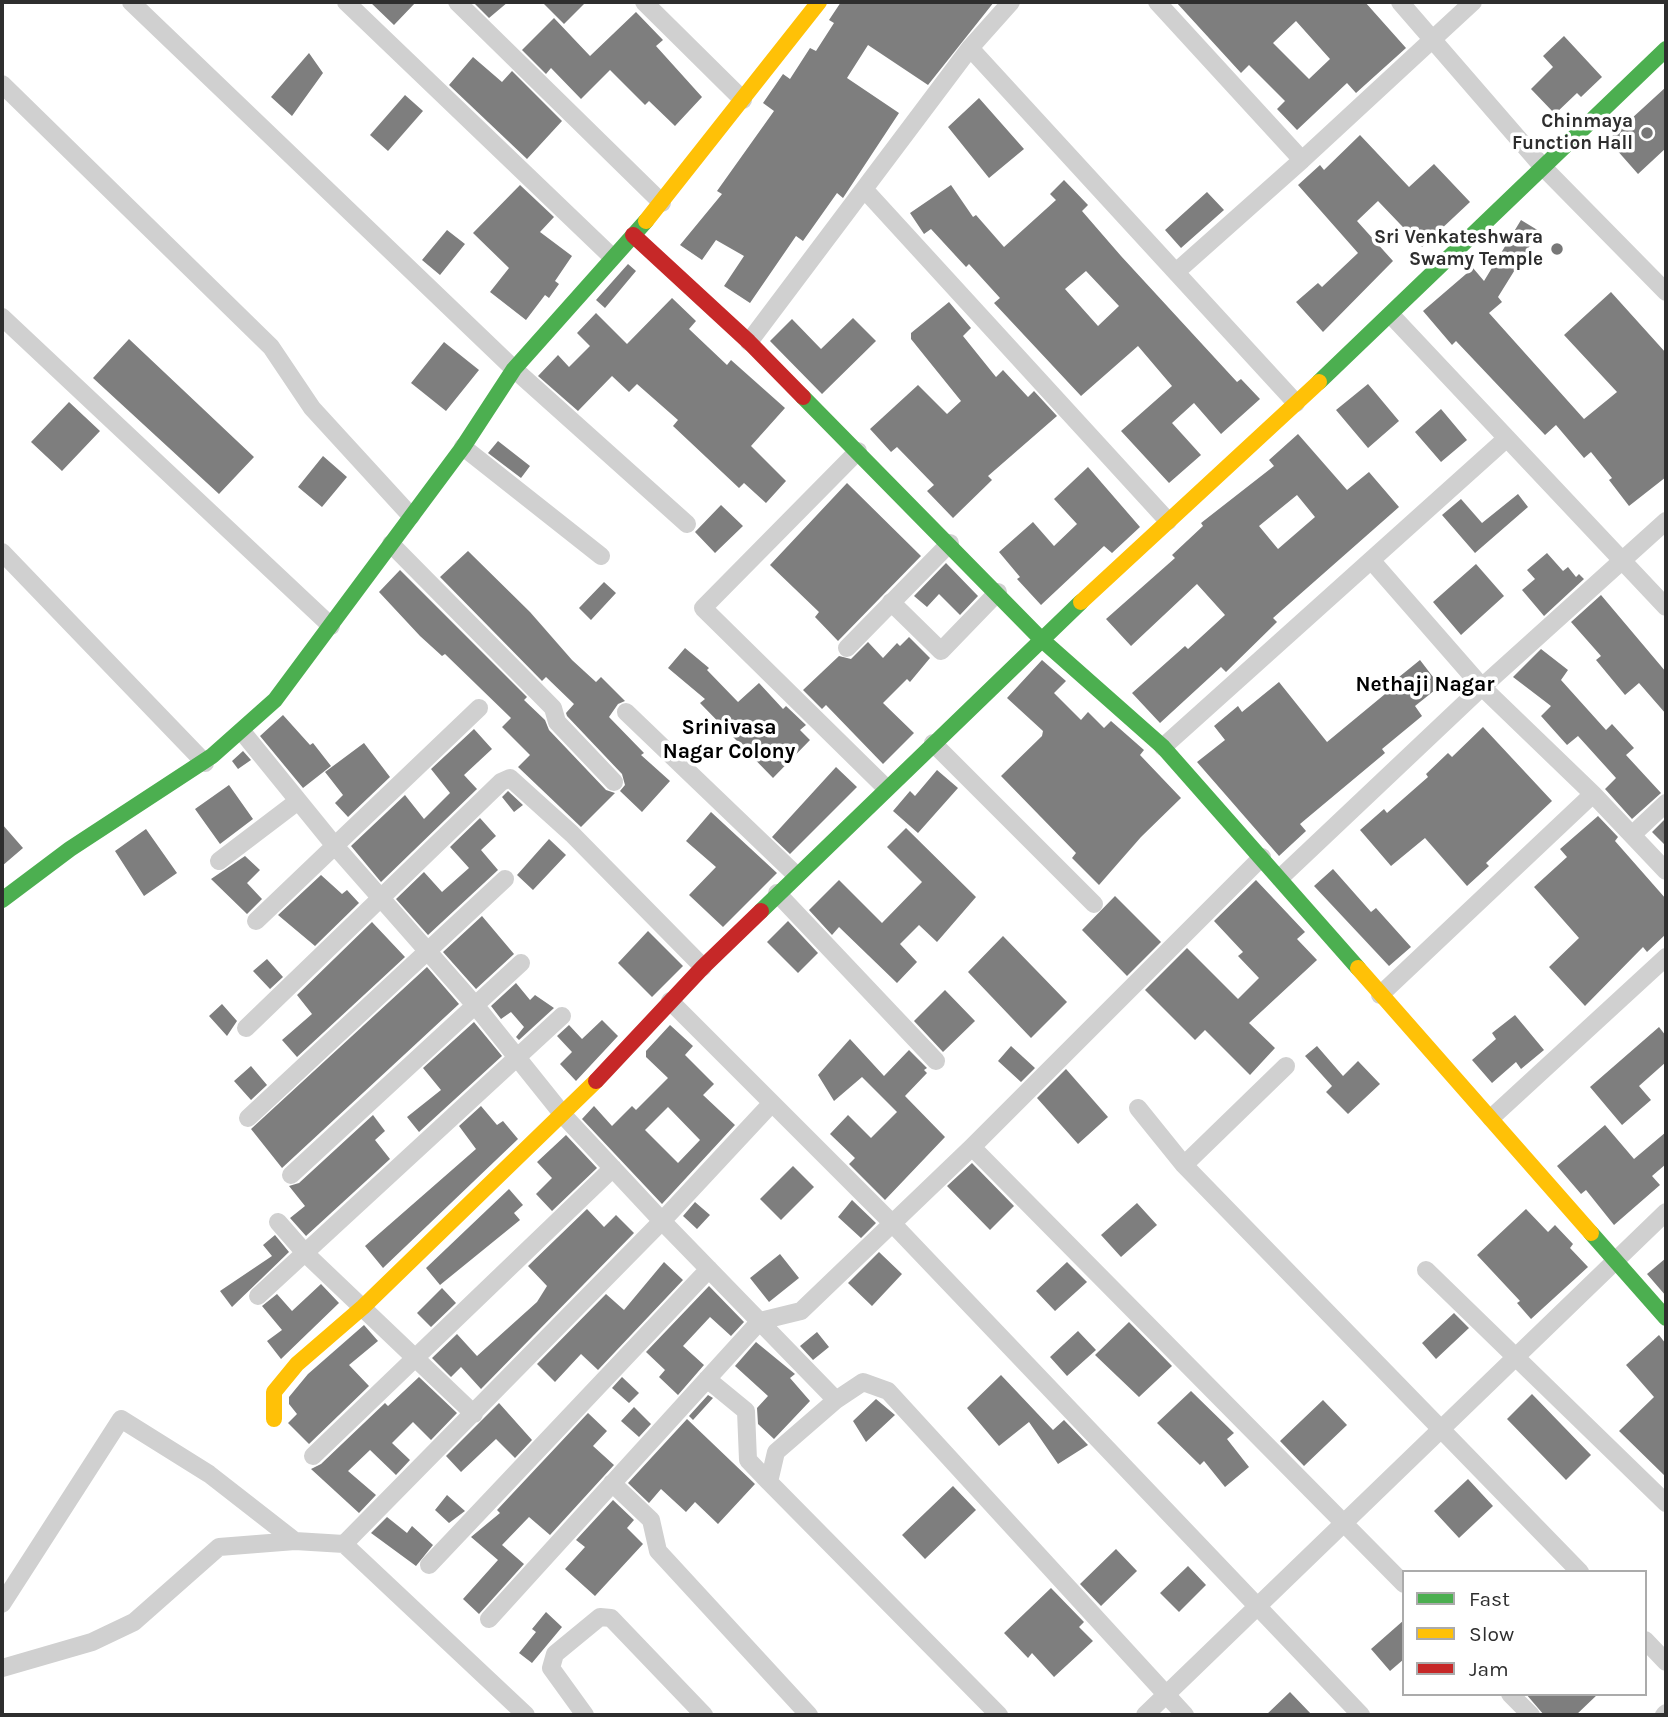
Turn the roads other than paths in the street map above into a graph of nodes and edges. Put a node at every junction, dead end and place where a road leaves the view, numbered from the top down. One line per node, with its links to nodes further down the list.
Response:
1 (131, 2): 26 (street)
2 (346, 2): 20 (street)
3 (457, 2): 18 (street)
4 (644, 2): 14 (street)
5 (817, 2): 14 (street)
6 (1011, 2): 11 (street)
7 (1157, 2): 15 (street)
8 (1401, 2): 10 (street)
9 (1473, 2): 10 (street)
10 (1433, 37): 15 (street); 16 (street)
11 (970, 48): 17 (street); 21 (street)
12 (1666, 50): 16 (street)
13 (2, 84): 31 (street)
14 (743, 100): 18 (street)
15 (1302, 160): 21 (street)
16 (1542, 166): 22 (street); 23 (street)
17 (864, 189): 25 (street); 32 (street)
18 (662, 203): 19 (street)
19 (633, 235): 20 (street); 25 (street)
20 (611, 256): 26 (street)
21 (1176, 272): 27 (street)
22 (1666, 292)
23 (1391, 315): 27 (street); 28 (street)
24 (2, 317): 44 (street)
25 (749, 342): 30 (street)
26 (514, 369): 29 (street); 34 (street)
27 (1296, 403): 32 (street)
28 (1507, 438): 39 (street); 40 (street)
29 (463, 447): 31 (street); 38 (street)
30 (858, 451): 35 (street); 55 (street)
31 (411, 516): 36 (street)
32 (1168, 521): 45 (street)
33 (1666, 521): 40 (street)
34 (687, 524)
35 (950, 543): 41 (street); 42 (street)
36 (391, 544): 44 (street); 54 (street)
37 (2, 552): 53 (street)
38 (601, 556)
39 (1371, 561): 47 (street); 52 (street)
40 (1624, 562): 43 (street); 47 (street)
41 (998, 592): 42 (street); 45 (street)
42 (891, 602): 46 (street)
43 (1666, 607)
44 (331, 626): 50 (street)
45 (1041, 639): 51 (street); 52 (street)
46 (847, 649)
47 (1482, 687): 56 (street); 66 (street)
48 (479, 708): 60 (street)
49 (626, 712): 64 (street)
50 (244, 734): 53 (street); 57 (street)
51 (933, 743): 55 (street); 70 (street)
52 (1163, 747): 61 (street)
53 (205, 763): 69 (street)
54 (614, 782)
55 (886, 788): 64 (street)
56 (1593, 794): 59 (street); 76 (street)
57 (298, 801): 60 (street); 62 (street)
58 (1666, 803): 59 (street)
59 (1632, 835): 63 (street)
60 (335, 846): 68 (street); 71 (street)
61 (1262, 857): 66 (street); 89 (street)
62 (219, 860)
63 (1666, 871)
64 (796, 876): 67 (street)
65 (505, 878): 72 (street)
66 (1280, 878): 76 (street)
67 (777, 894): 75 (street); 82 (street)
68 (380, 897): 72 (street); 75 (street); 80 (street)
69 (2, 900)
70 (1094, 904)
71 (256, 921)
72 (427, 951): 78 (street); 87 (street)
73 (1666, 957): 88 (street)
74 (521, 963): 78 (street)
75 (703, 967): 77 (street)
76 (1380, 995): 88 (street)
77 (670, 1001): 84 (street); 86 (street)
78 (475, 1005): 81 (street); 92 (street)
79 (562, 1016): 81 (street)
80 (246, 1028)
81 (517, 1058): 86 (street); 97 (street)
82 (936, 1061)
83 (1286, 1066): 90 (street)
84 (771, 1104): 95 (street); 96 (street)
85 (1138, 1108): 90 (street)
86 (564, 1116): 91 (street); 102 (street)
87 (248, 1118)
88 (1491, 1118): 98 (street)
89 (972, 1147): 96 (street); 116 (street)
90 (1184, 1165): 111 (street)
91 (613, 1168): 95 (street); 106 (street)
92 (290, 1175)
93 (1666, 1212): 98 (street)
94 (278, 1222): 97 (street)
95 (662, 1222): 99 (street); 109 (street)
96 (891, 1222): 104 (street); 123 (street)
97 (306, 1254): 101 (street); 102 (street)
98 (1614, 1260): 103 (street); 105 (street)
99 (709, 1269): 104 (street); 119 (street)
100 (1426, 1270): 105 (street)
101 (258, 1296)
102 (363, 1307): 106 (street); 110 (street)
103 (1666, 1318)
104 (760, 1321): 107 (street); 108 (street)
105 (1517, 1355): 111 (street); 115 (street)
106 (416, 1357): 109 (street); 112 (street)
107 (707, 1379): 113 (street); 114 (street)
108 (836, 1399): 113 (street); 128 (street)
109 (474, 1415): 118 (street)
110 (274, 1419)
111 (1442, 1428): 116 (street); 120 (street)
112 (313, 1456)
113 (769, 1482): 134 (street)
114 (612, 1483): 124 (street); 133 (street)
115 (1666, 1503)
116 (1345, 1522): 121 (street); 123 (street)
117 (295, 1541): 118 (street); 122 (street); 127 (street)
118 (344, 1544): 130 (street)
119 (429, 1565)
120 (1578, 1570)
121 (1402, 1582)
122 (2, 1604)
123 (1258, 1607): 128 (street); 137 (street)
124 (489, 1619)
125 (1647, 1642): 126 (street)
126 (1666, 1662)
127 (2, 1668)
128 (1166, 1695): 135 (street); 136 (street)
129 (1512, 1696): 138 (street)
130 (526, 1715)
131 (585, 1715): 132 (street)
132 (704, 1715)
133 (809, 1715)
134 (999, 1715)
135 (1145, 1715)
136 (1185, 1715)
137 (1361, 1715)
138 (1531, 1715)

